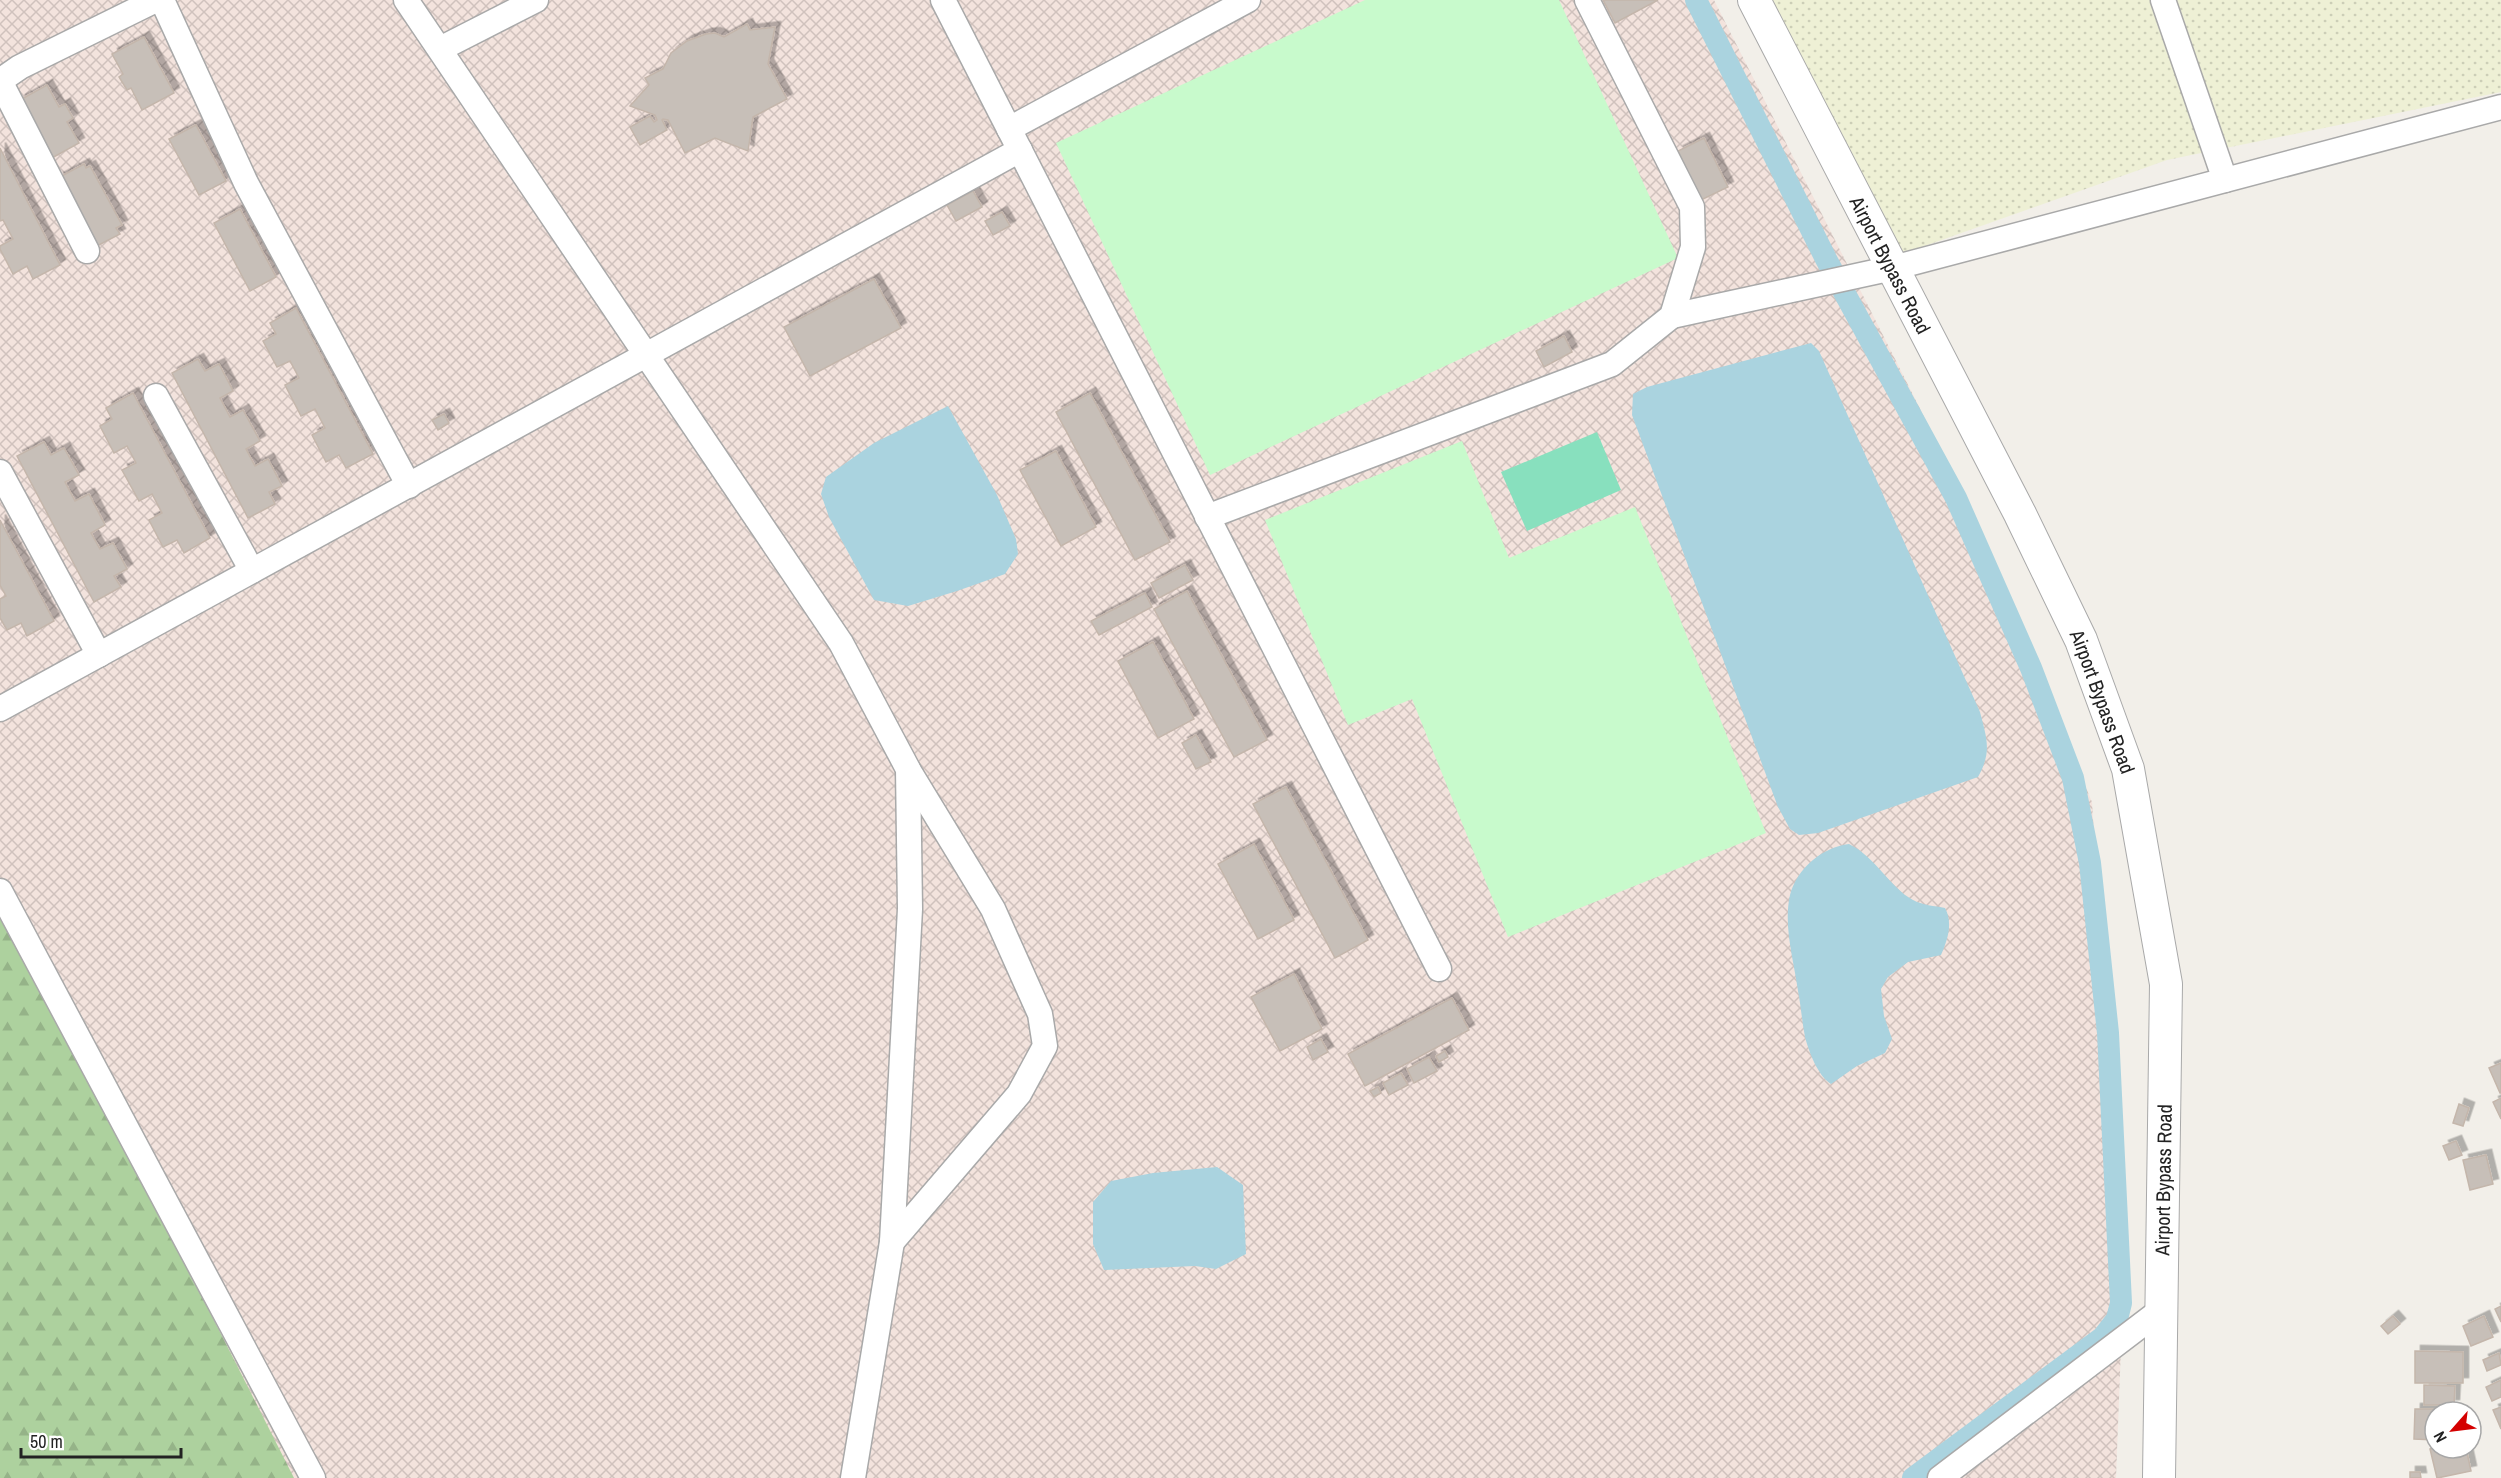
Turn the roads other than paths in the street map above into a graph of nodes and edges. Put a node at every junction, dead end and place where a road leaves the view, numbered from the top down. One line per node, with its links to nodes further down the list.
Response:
1 (156, 0): 11 (street)
2 (162, 0): 21 (street)
3 (406, 0): 10 (street)
4 (536, 0): 10 (street)
5 (943, 0): 13 (street)
6 (1248, 0): 13 (street)
7 (1587, 0): 17 (street)
8 (1754, 0): 16 (street, Airport Bypass Road)
9 (2163, 0): 14 (street)
10 (440, 49): 18 (street)
11 (0, 81): 15 (street)
12 (2501, 107): 14 (street)
13 (1014, 140): 18 (street); 22 (street)
14 (2225, 180): 16 (street)
15 (87, 251)
16 (1893, 268): 17 (street); 30 (street, Airport Bypass Road)
17 (1672, 316): 22 (street)
18 (645, 356): 21 (street); 26 (street)
19 (156, 396): 23 (street)
20 (0, 472): 24 (street)
21 (409, 486): 23 (street)
22 (1207, 517): 28 (street)
23 (252, 571): 24 (street)
24 (99, 655): 25 (street)
25 (0, 709)
26 (908, 769): 29 (street); 29 (street)
27 (0, 891): 31 (street)
28 (1439, 969)
29 (892, 1242): 32 (street)
30 (2162, 1310): 33 (street); 34 (street, Airport Bypass Road)
31 (312, 1478)
32 (854, 1478)
33 (1940, 1478)
34 (2159, 1478)

